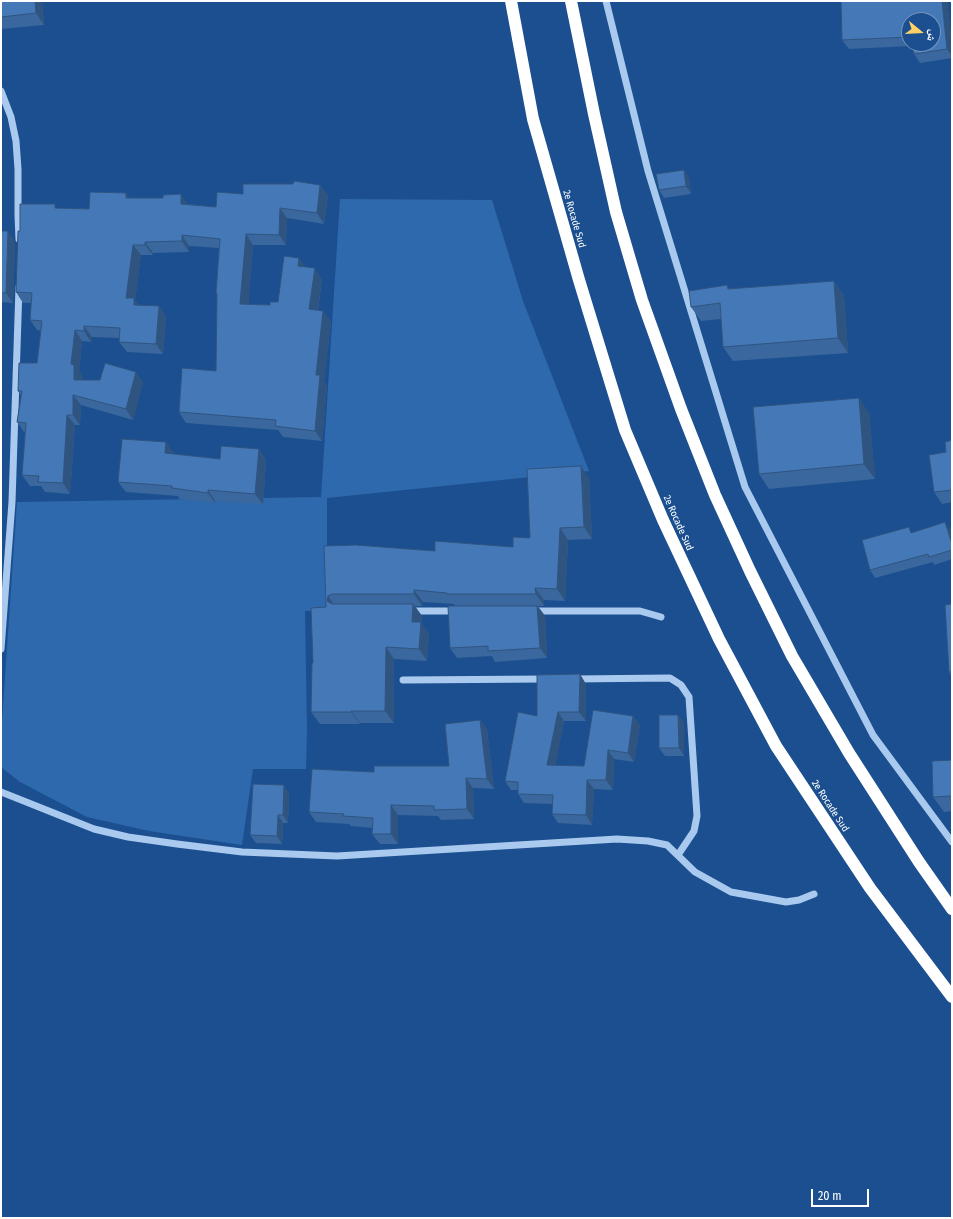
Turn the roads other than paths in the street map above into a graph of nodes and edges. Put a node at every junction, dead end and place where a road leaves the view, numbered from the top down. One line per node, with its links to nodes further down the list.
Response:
1 (512, 1): 20 (highway, 2e Rocade Sud)
2 (571, 1): 19 (highway)
3 (606, 1): 16 (street)
4 (1, 91): 5 (street)
5 (20, 243)
6 (19, 282): 11 (street)
7 (403, 611): 8 (street)
8 (466, 611)
9 (522, 611): 10 (street)
10 (662, 617)
11 (1, 649)
12 (552, 679): 14 (street)
13 (568, 679): 17 (street)
14 (403, 680)
15 (1, 792): 17 (street)
16 (952, 842)
17 (678, 855): 18 (street)
18 (814, 894)
19 (952, 909)
20 (952, 997)

